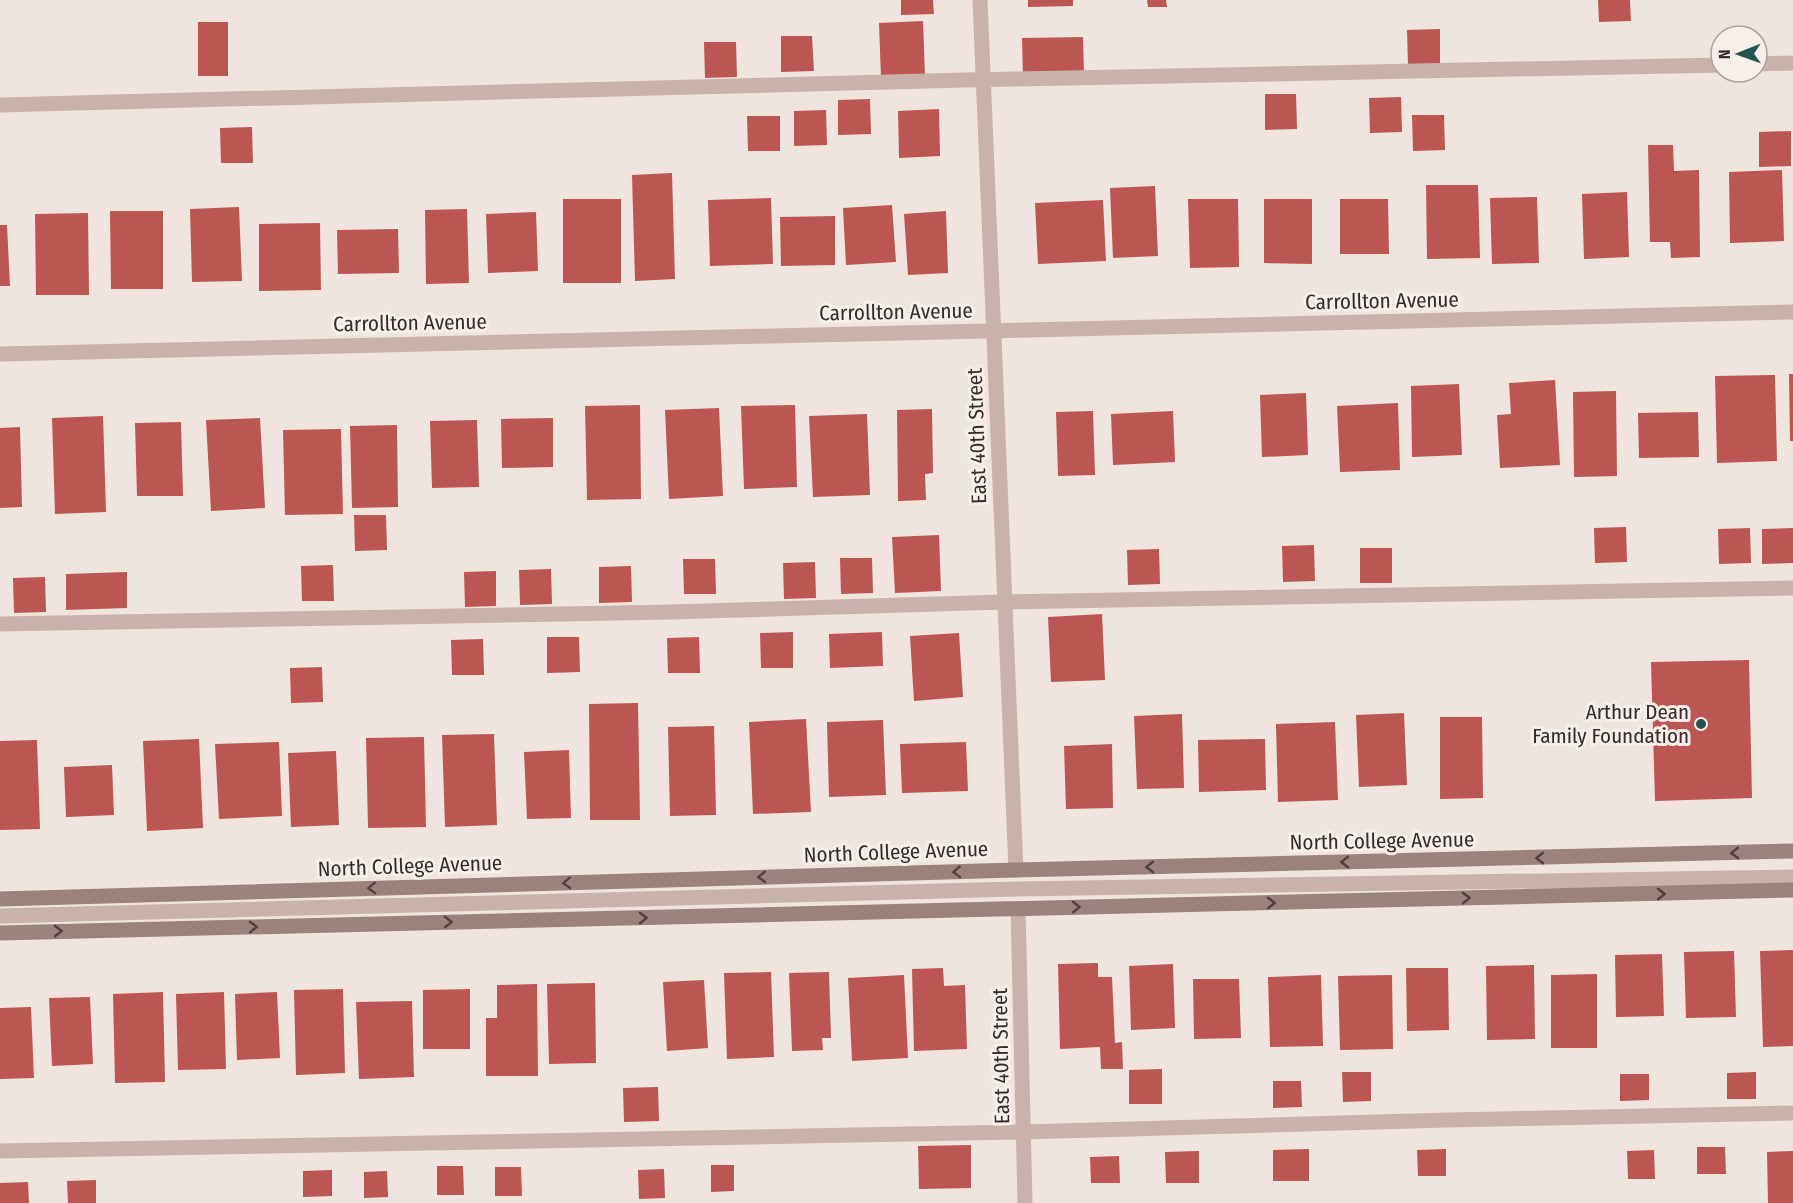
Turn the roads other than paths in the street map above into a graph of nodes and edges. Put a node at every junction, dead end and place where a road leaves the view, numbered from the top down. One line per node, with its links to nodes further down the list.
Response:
1 (980, 0): 5 (street, East 40th Street)
2 (1793, 63): 3 (street)
3 (1769, 64)
4 (1709, 65): 5 (street)
5 (983, 80): 6 (street); 8 (street, East 40th Street)
6 (0, 105)
7 (1793, 312): 8 (street, Carrollton Avenue)
8 (993, 331): 9 (street, Carrollton Avenue); 11 (street, East 40th Street)
9 (0, 354)
10 (1793, 588): 11 (street)
11 (1004, 602): 12 (street); 14 (street, East 40th Street)
12 (0, 624)
13 (1793, 851): 14 (main road, North College Avenue, one-way to 14)
14 (1016, 870): 17 (main road, North College Avenue, one-way to 17)
15 (1793, 877): 19 (street, North College Avenue)
16 (1793, 890): 18 (main road, one-way to 16)
17 (0, 899)
18 (1018, 909): 20 (main road, one-way to 18); 22 (street, East 40th Street)
19 (0, 916)
20 (0, 933)
21 (1793, 1113): 22 (street)
22 (1023, 1132): 23 (street); 24 (street, East 40th Street)
23 (0, 1150)
24 (1025, 1203)

